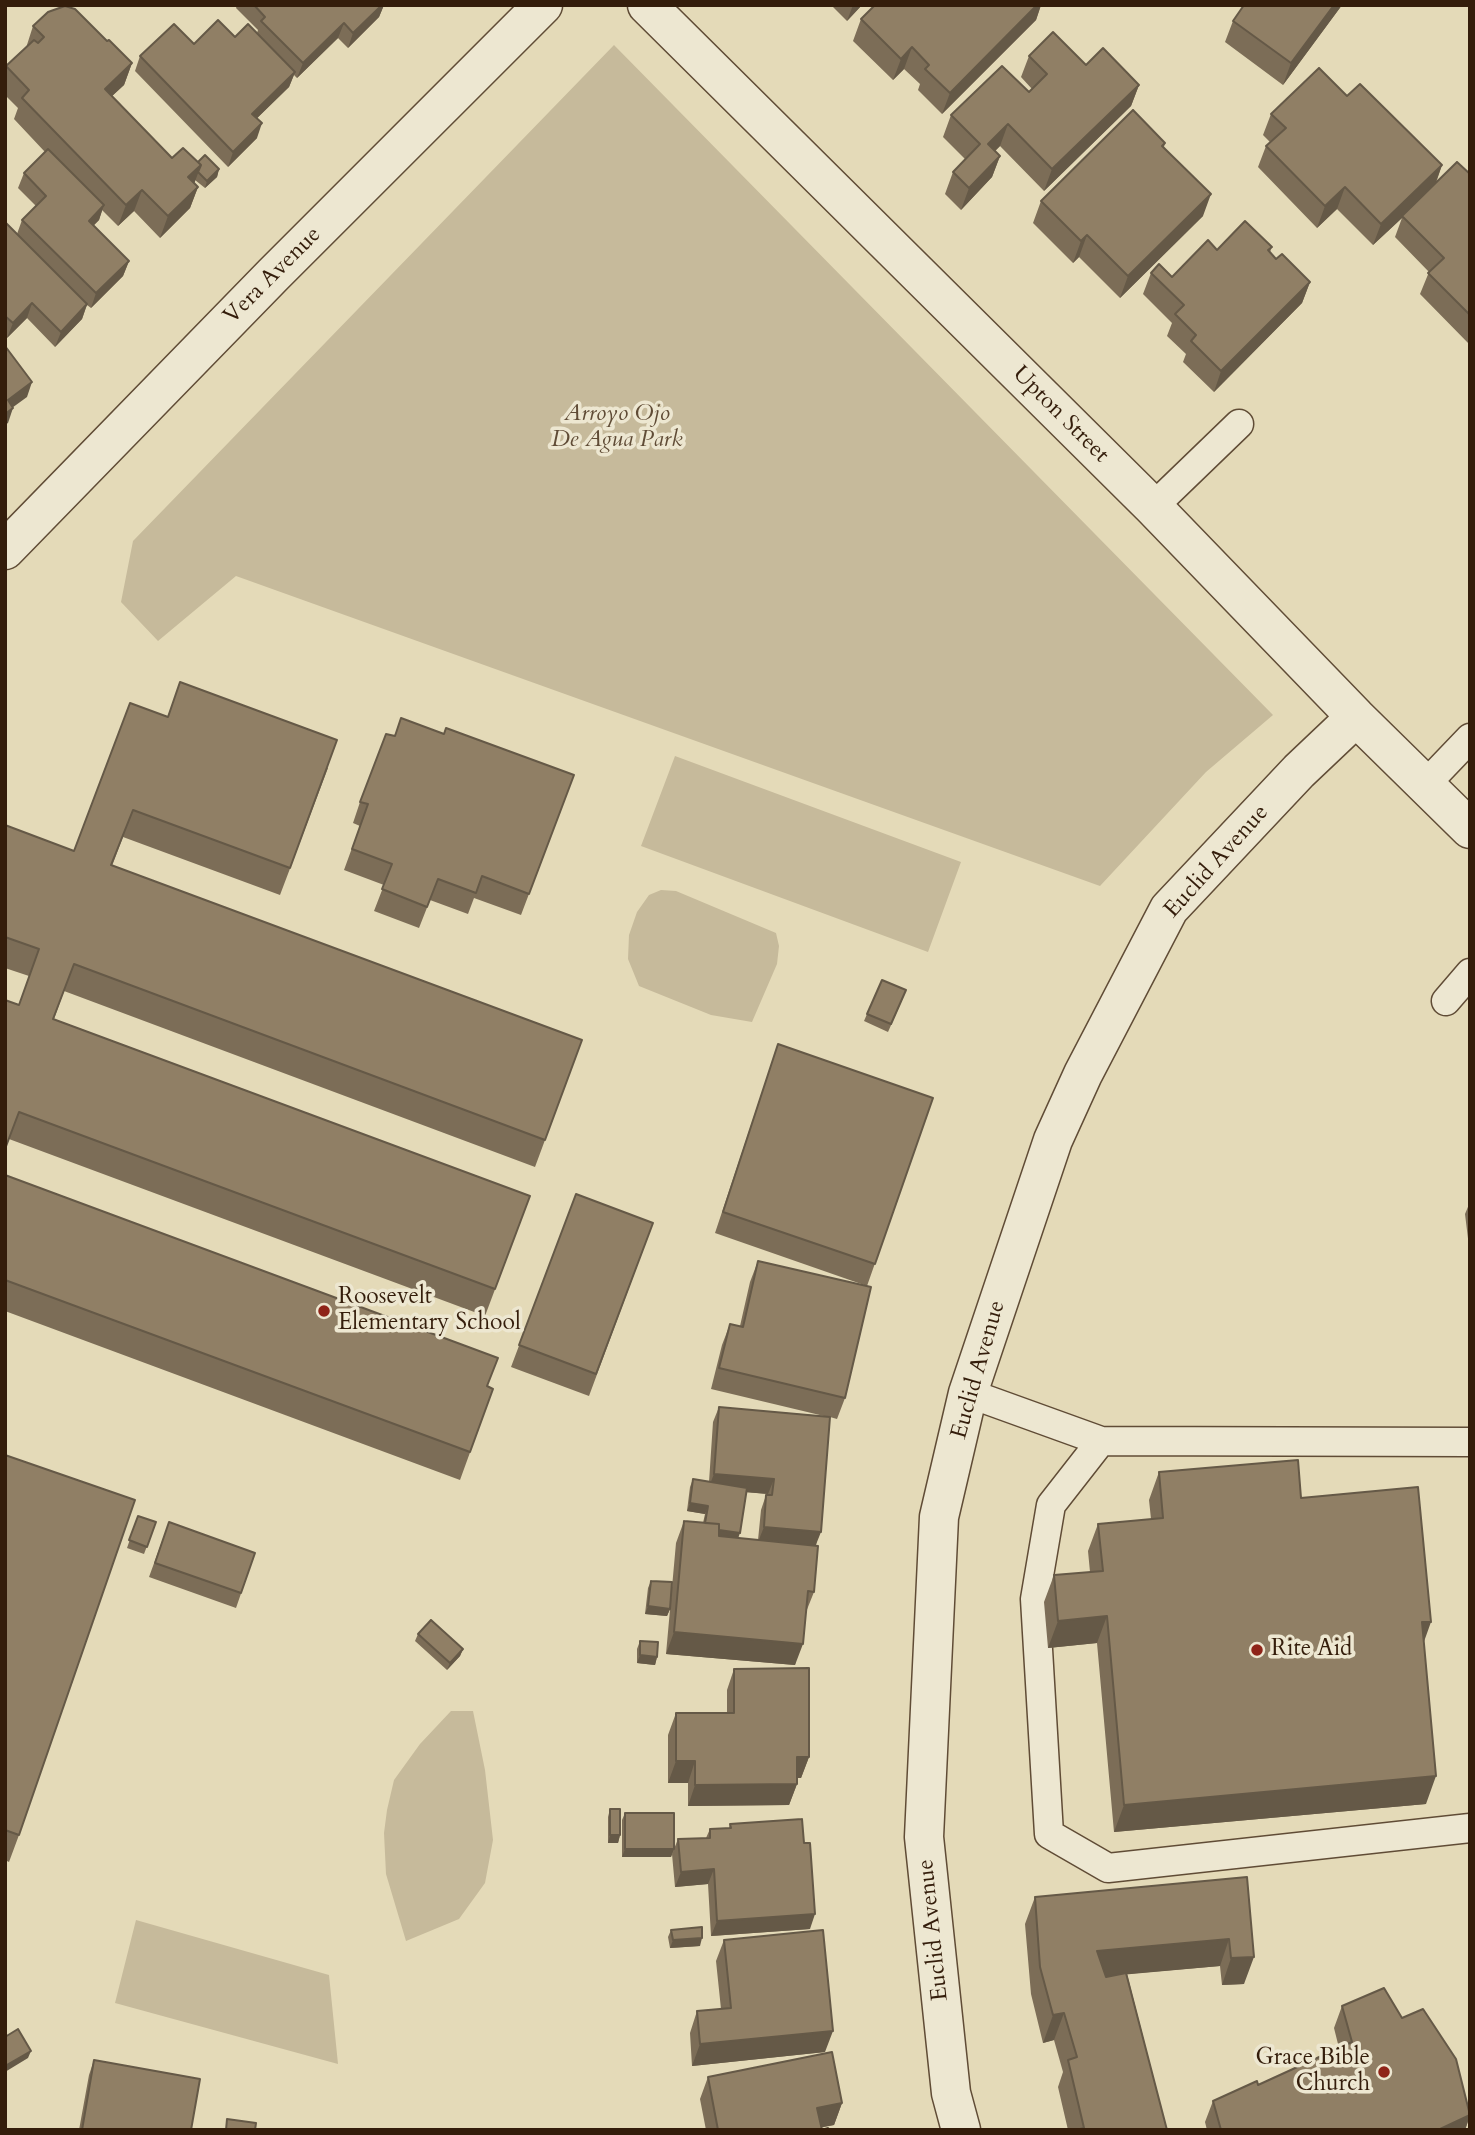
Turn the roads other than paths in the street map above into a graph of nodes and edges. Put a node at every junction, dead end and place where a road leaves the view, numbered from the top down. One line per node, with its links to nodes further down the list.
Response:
1 (543, 5): 5 (street, Vera Avenue)
2 (647, 5): 4 (street, Upton Street)
3 (1239, 424): 4 (lane)
4 (1153, 507): 6 (street, Upton Street)
5 (5, 550)
6 (1356, 717): 8 (street, Upton Street); 12 (street, Euclid Avenue)
7 (1470, 738): 8 (lane)
8 (1425, 785): 9 (street, Upton Street)
9 (1470, 829)
10 (1470, 973): 11 (lane)
11 (1446, 1000)
12 (968, 1393): 13 (lane); 16 (street, Euclid Avenue)
13 (1101, 1441): 14 (lane); 15 (lane)
14 (1470, 1442)
15 (1470, 1828)
16 (961, 2130)

